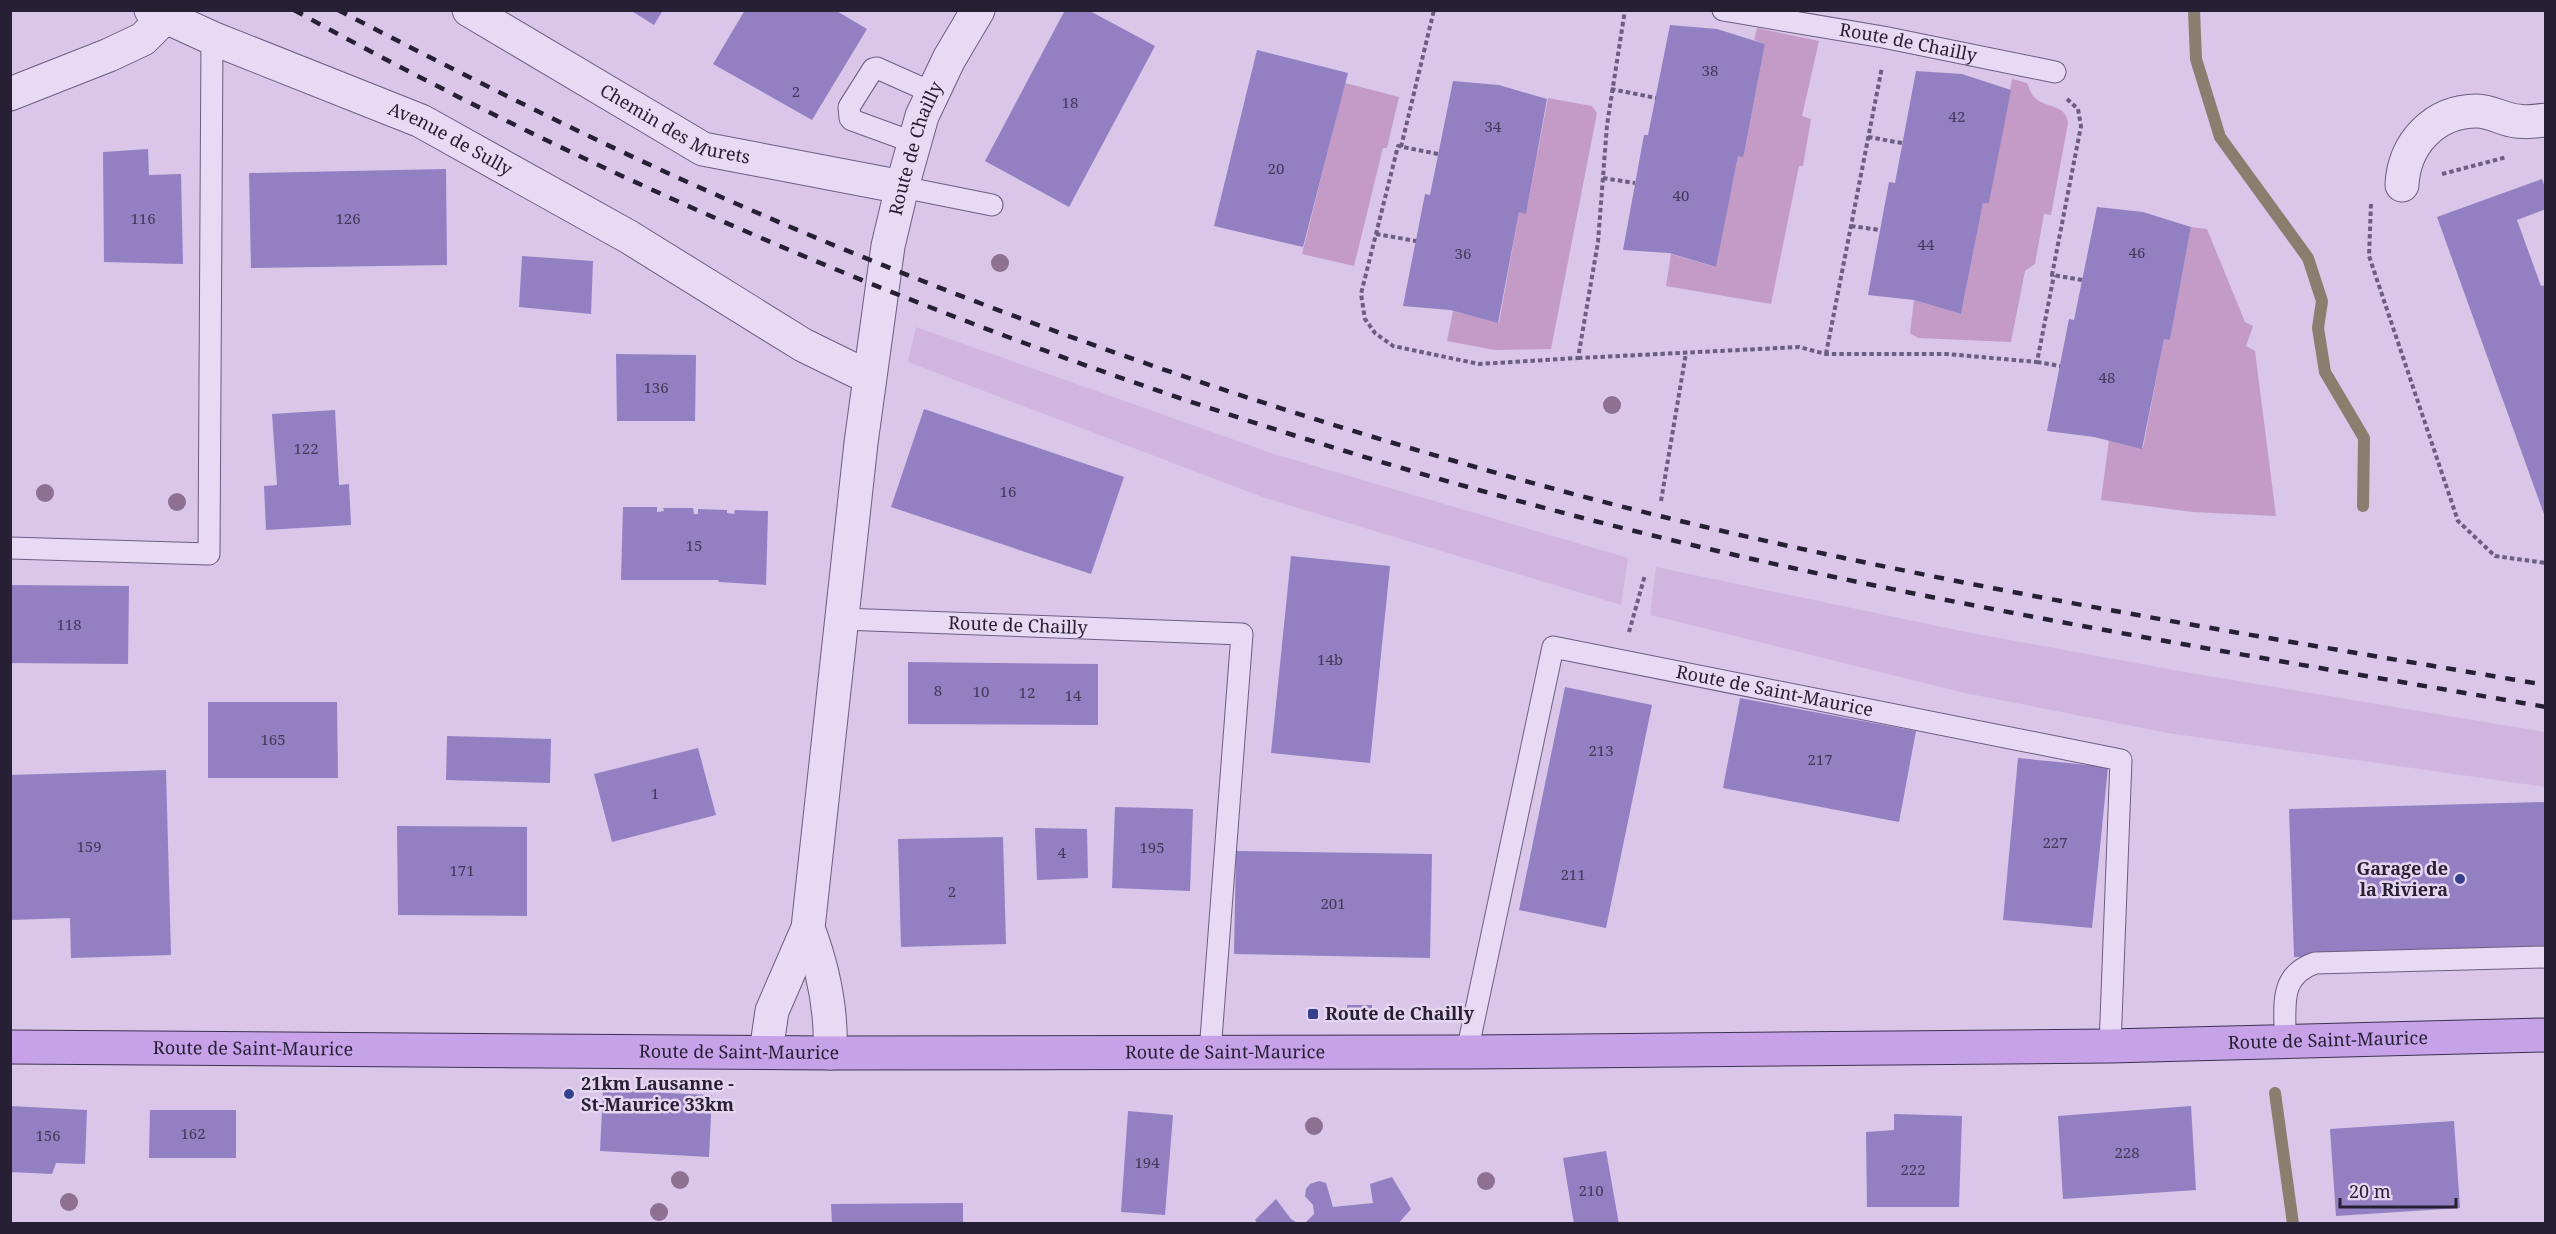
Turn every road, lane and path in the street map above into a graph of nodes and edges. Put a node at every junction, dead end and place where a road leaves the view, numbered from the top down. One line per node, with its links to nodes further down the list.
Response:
1 (469, 10): 24 (street, Chemin des Murets)
2 (978, 10): 11 (street, Route de Chailly)
3 (1434, 10): 18 (path)
4 (1624, 10): 10 (path)
5 (1723, 10): 8 (lane, Route de Chailly)
6 (158, 14): 7 (street, Avenue de Sully); 12 (street, Avenue de Sully)
7 (212, 38): 38 (street, Avenue de Sully); 40 (lane)
8 (1887, 38): 9 (lane, Route de Chailly); 15 (path)
9 (2047, 70): 31 (path)
10 (1611, 89): 13 (path); 21 (path)
11 (933, 93): 16 (street, Route de Chailly); 16 (lane)
12 (10, 94)
13 (1656, 98)
14 (2546, 120): 23 (street)
15 (1868, 137): 17 (path); 27 (path)
16 (915, 143): 24 (street, Route de Chailly)
17 (1902, 143)
18 (1401, 147): 19 (path); 29 (path)
19 (1438, 154)
20 (2512, 156): 23 (path)
21 (1603, 178): 22 (path); 35 (path)
22 (1635, 183)
23 (2402, 185)
24 (902, 187): 26 (lane); 38 (street, Route de Chailly)
25 (2371, 197): 41 (path)
26 (992, 205)
27 (1851, 226): 28 (path); 34 (path)
28 (1880, 230)
29 (1376, 234): 30 (path); 35 (path)
30 (1416, 241)
31 (2054, 275): 32 (path); 36 (path)
32 (2082, 280)
33 (1686, 353): 34 (path); 35 (path); 39 (path)
34 (1826, 354): 36 (path)
35 (1578, 358)
36 (2037, 362): 37 (path)
37 (2060, 366)
38 (870, 373): 43 (street, Route de Chailly)
39 (1661, 501)
40 (10, 548)
41 (2546, 563)
42 (1645, 575): 44 (path)
43 (842, 619): 45 (street, Route de Chailly); 52 (lane, Route de Chailly)
44 (1621, 659): 49 (lane, Route de Saint-Maurice); 53 (lane, Route de Saint-Maurice)
45 (808, 928): 51 (street, Route de Chailly); 54 (street, Route de Chailly)
46 (2546, 957): 48 (lane)
47 (2546, 1035): 48 (main road, Route de Saint-Maurice)
48 (2285, 1042): 49 (main road, Route de Saint-Maurice)
49 (2109, 1046): 53 (main road, Route de Saint-Maurice)
50 (10, 1047): 51 (main road, Route de Saint-Maurice)
51 (766, 1052): 54 (main road, Route de Saint-Maurice)
52 (1210, 1052): 53 (main road, Route de Saint-Maurice); 54 (main road, Route de Saint-Maurice)
53 (1467, 1052)
54 (830, 1053)

